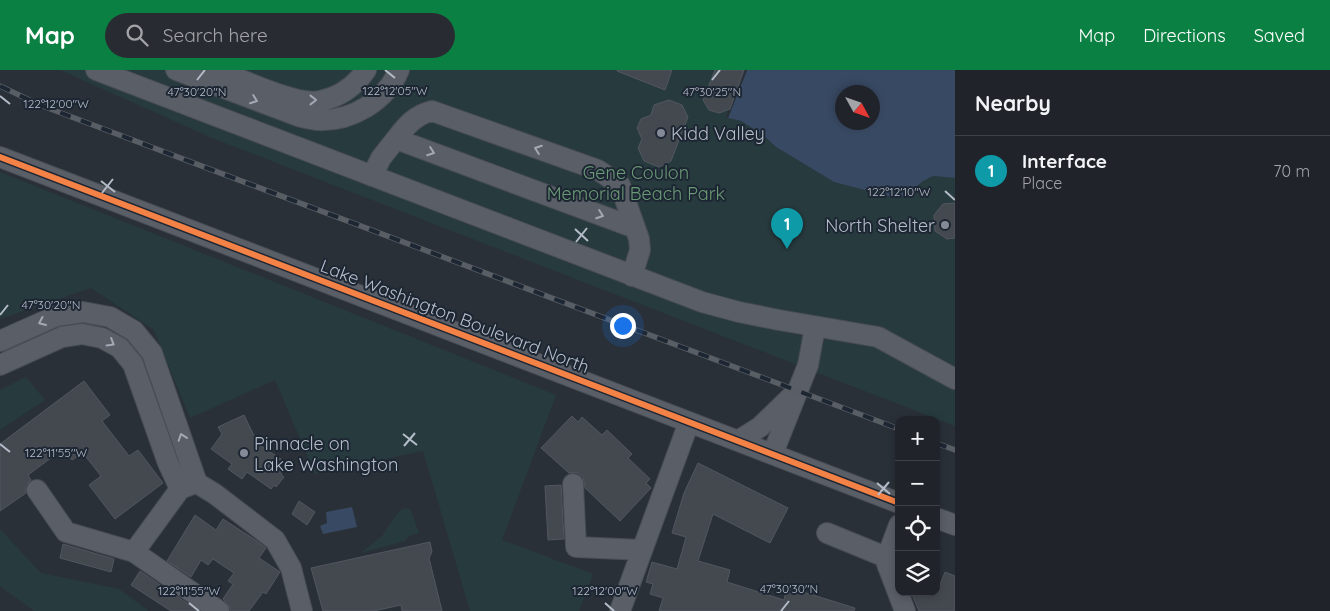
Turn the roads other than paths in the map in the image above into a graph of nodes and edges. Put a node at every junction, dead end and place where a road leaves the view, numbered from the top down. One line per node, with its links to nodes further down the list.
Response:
1 (96, 70): 8 (street)
2 (176, 70): 5 (street, one-way to 5)
3 (217, 70): 4 (street, one-way to 4)
4 (366, 70)
5 (399, 70)
6 (396, 139): 8 (street); 9 (street, one-way to 9); 9 (street, one-way to 6)
7 (0, 157): 16 (street, Lake Washington Boulevard North)
8 (372, 176): 10 (street)
9 (635, 228): 10 (street)
10 (632, 276): 11 (street)
11 (816, 327): 14 (street); 15 (street)
12 (0, 341): 20 (street, one-way to 12)
13 (0, 364): 20 (street, one-way to 20)
14 (955, 379)
15 (798, 390): 17 (street); 18 (street)
16 (689, 422): 17 (street, Lake Washington Boulevard North); 27 (street)
17 (739, 440): 18 (street, Lake Washington Boulevard North)
18 (773, 453): 22 (street, Lake Washington Boulevard North)
19 (573, 484): 27 (street)
20 (188, 486): 28 (street); 31 (street)
21 (37, 490): 28 (street)
22 (895, 501)
23 (940, 519): 24 (street)
24 (955, 525)
25 (827, 533): 29 (street)
26 (895, 535): 29 (street)
27 (642, 550): 32 (street)
28 (134, 552): 30 (street)
29 (888, 558): 33 (street)
30 (219, 611)
31 (302, 611)
32 (620, 611)
33 (905, 611)

